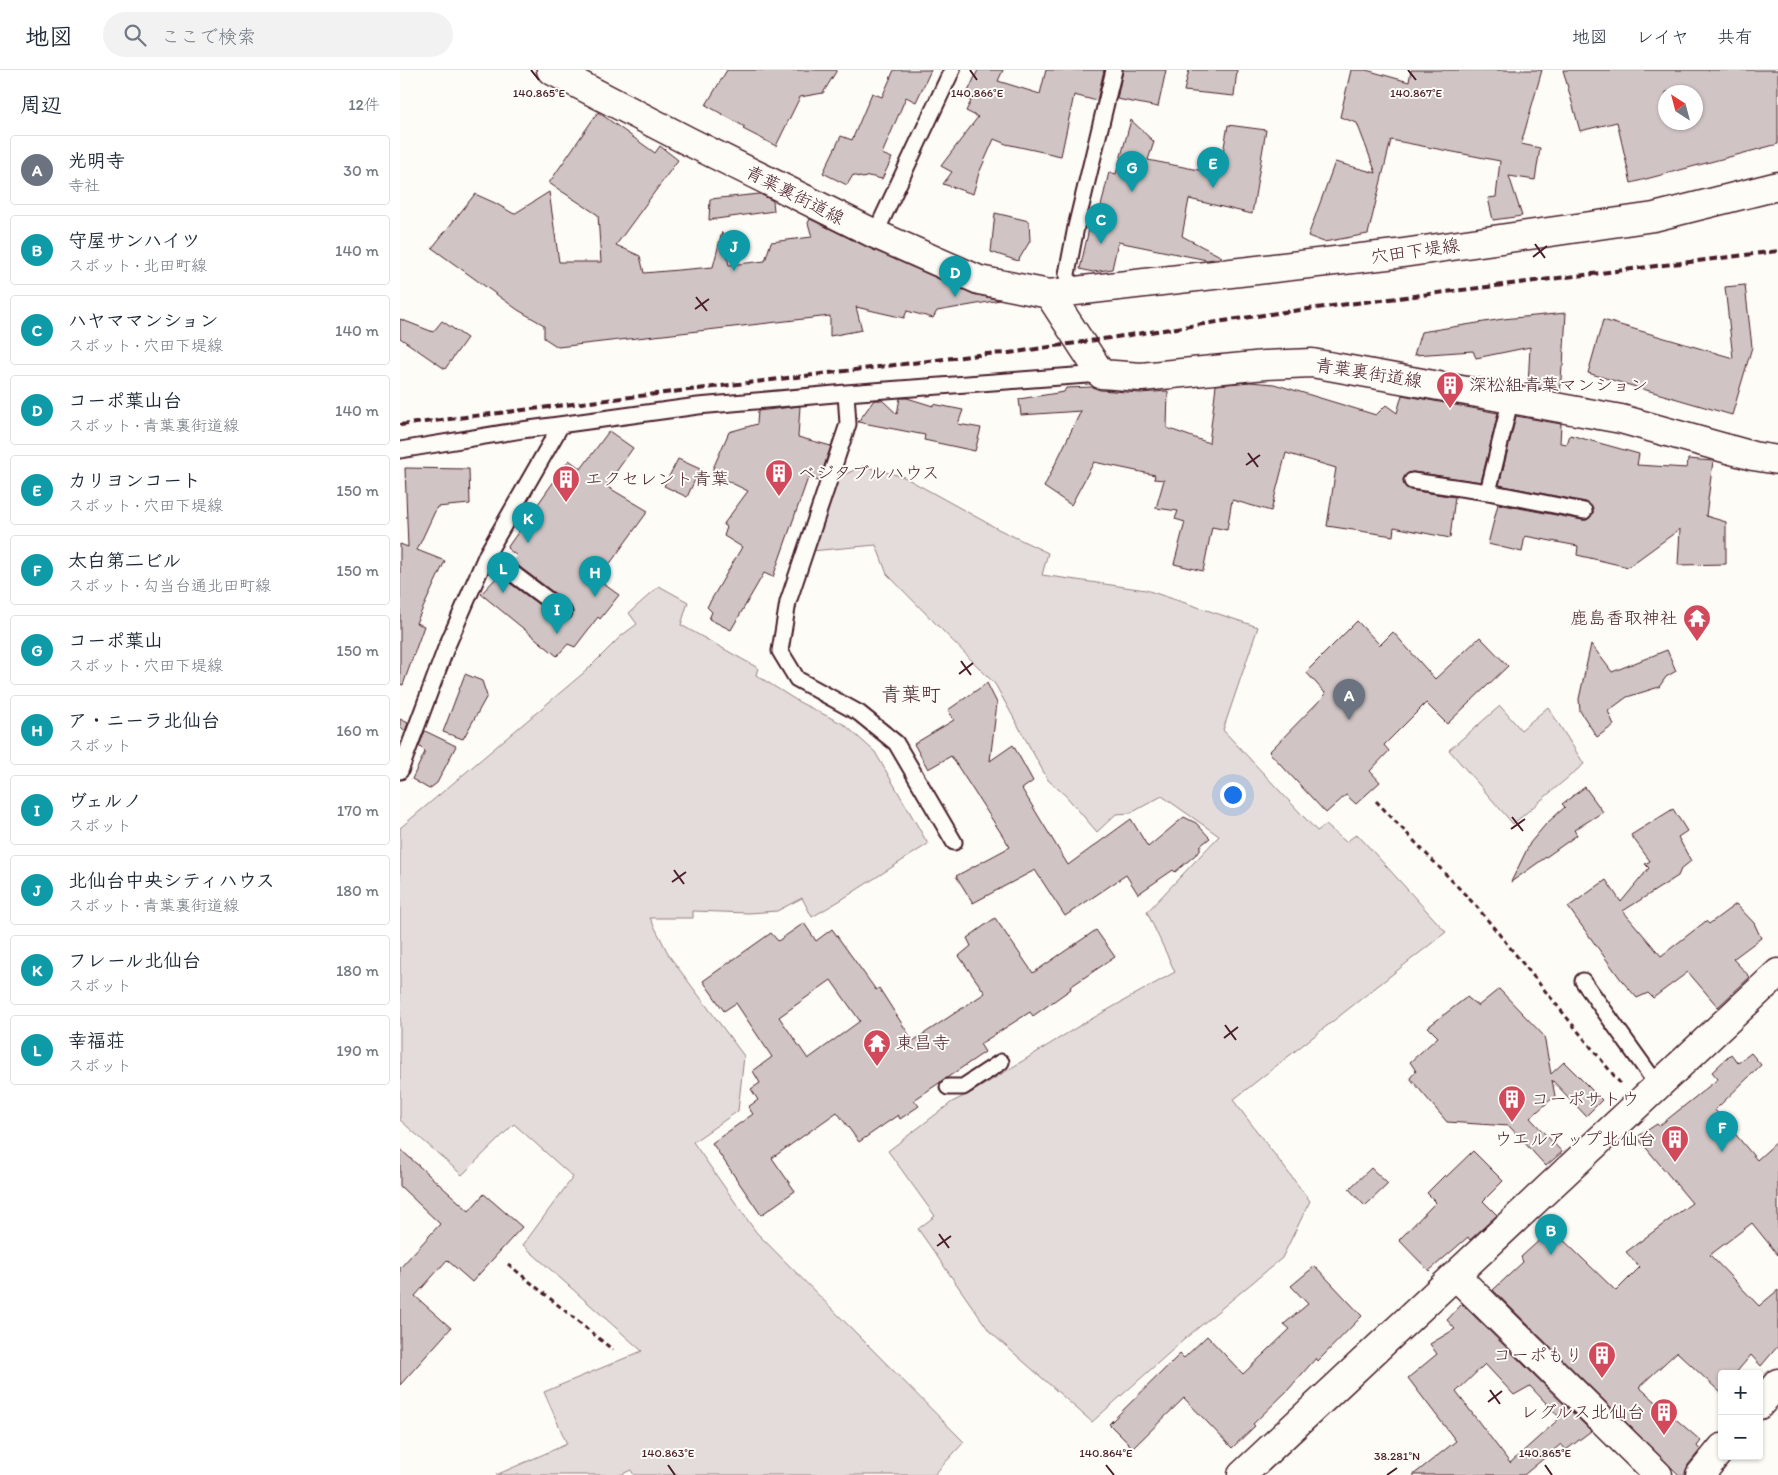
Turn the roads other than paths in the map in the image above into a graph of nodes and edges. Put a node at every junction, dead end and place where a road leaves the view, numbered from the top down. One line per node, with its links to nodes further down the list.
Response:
1 (551, 70): 5 (street, 青葉裏街道線)
2 (952, 70): 5 (lane)
3 (1114, 70): 6 (lane)
4 (1778, 186): 6 (street, 穴田下堤線)
5 (875, 234): 6 (street, 青葉裏街道線)
6 (1059, 293): 7 (street)
7 (1102, 374): 8 (lane); 9 (street, 青葉裏街道線)
8 (846, 393): 10 (lane); 19 (lane)
9 (1512, 398): 12 (street, 青葉裏街道線); 14 (lane)
10 (561, 424): 11 (lane); 16 (lane)
11 (400, 450)
12 (1778, 460)
13 (1412, 481): 14 (lane)
14 (1488, 492): 15 (lane)
15 (1584, 511)
16 (487, 554): 17 (lane); 18 (lane)
17 (564, 612)
18 (400, 771)
19 (954, 842)
20 (1778, 974): 23 (street)
21 (1583, 981): 23 (lane)
22 (1001, 1062): 24 (lane)
23 (1658, 1086): 25 (street)
24 (948, 1088)
25 (1456, 1276): 29 (street); 30 (street)
26 (1778, 1383): 27 (street)
27 (1763, 1400)
28 (1718, 1453): 31 (street)
29 (1242, 1475)
30 (1658, 1475)
31 (1700, 1475)

